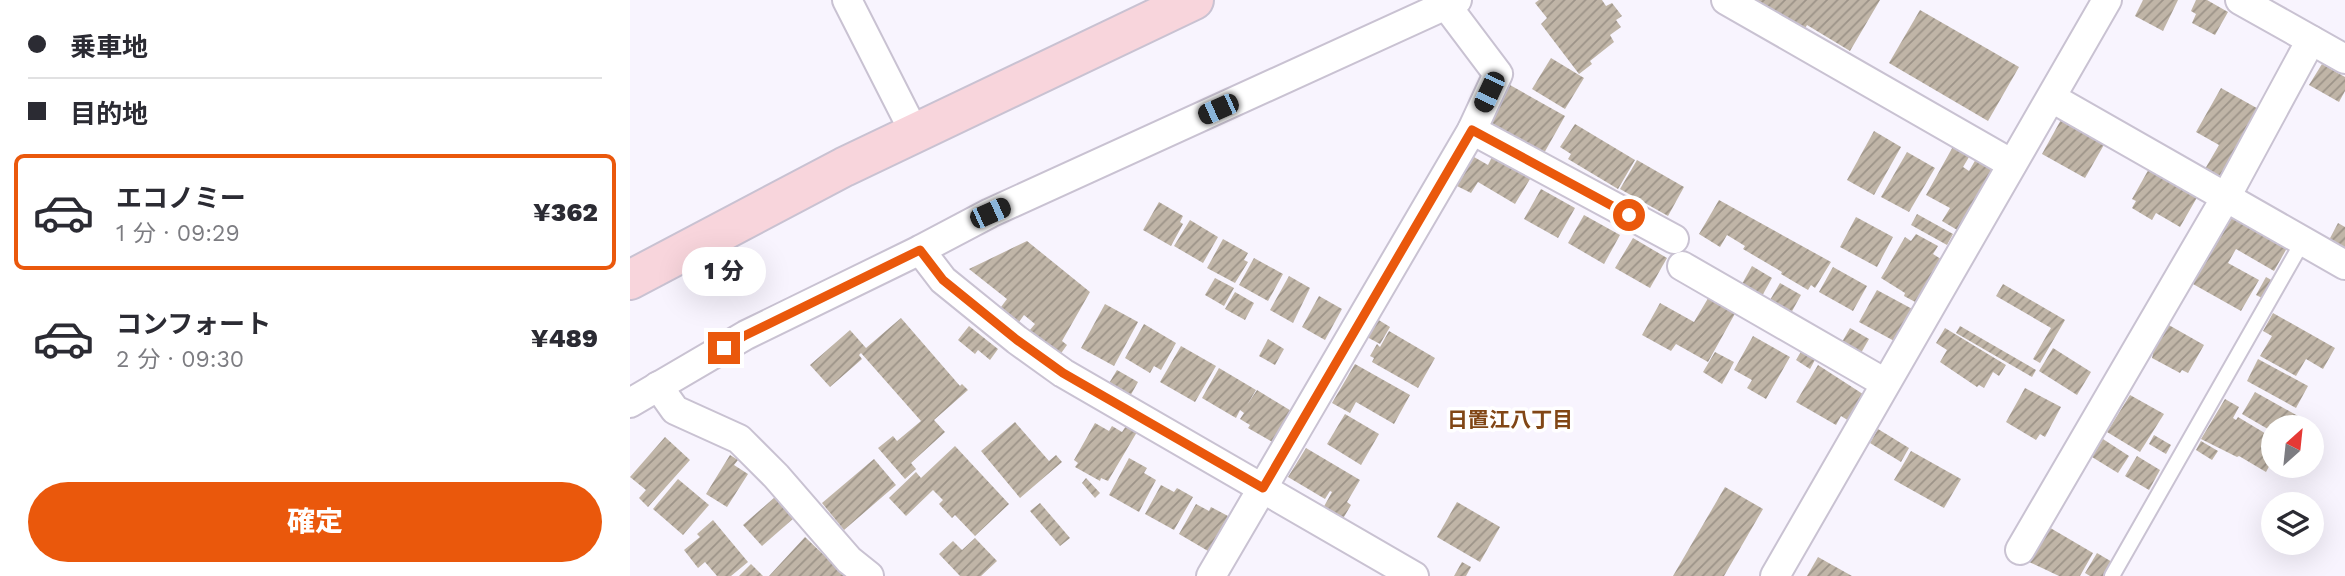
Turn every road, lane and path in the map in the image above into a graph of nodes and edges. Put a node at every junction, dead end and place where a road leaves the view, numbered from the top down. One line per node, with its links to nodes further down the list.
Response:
1 (847, 0): 10 (street)
2 (1194, 0): 17 (street)
3 (1726, 0): 12 (street)
4 (2107, 0): 9 (street)
5 (2240, 0): 7 (street)
6 (1452, 2): 11 (street); 15 (street)
7 (2311, 40): 8 (street); 13 (street)
8 (2345, 59)
9 (2052, 98): 12 (street); 13 (street)
10 (906, 116)
11 (1472, 130): 18 (street); 21 (street)
12 (2012, 164): 18 (street)
13 (2226, 197): 14 (street); 22 (street)
14 (2304, 241): 16 (street); 27 (lane)
15 (920, 250): 19 (street); 21 (street)
16 (2345, 265)
17 (630, 279)
18 (1885, 383): 26 (street)
19 (658, 386): 20 (street); 23 (street)
20 (630, 403)
21 (1263, 488): 24 (street); 25 (street)
22 (2020, 550)
23 (869, 576)
24 (1211, 576)
25 (1414, 576)
26 (1775, 576)
27 (2112, 576)

